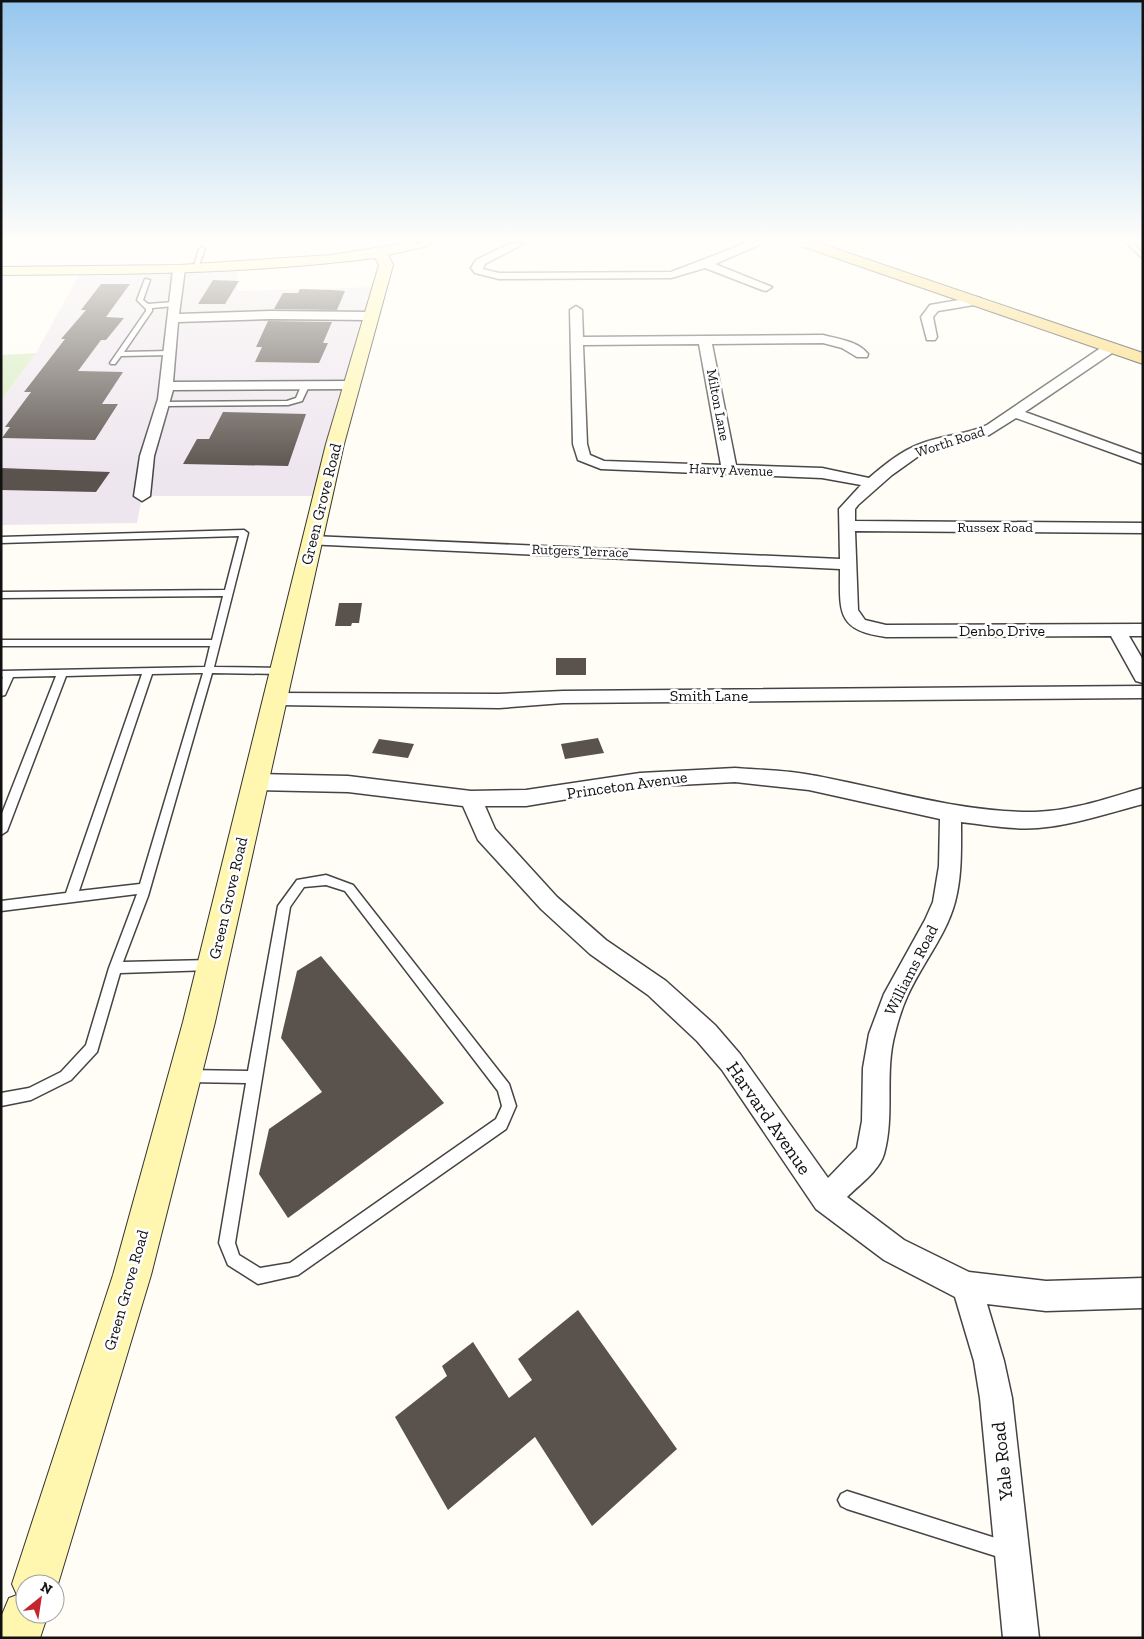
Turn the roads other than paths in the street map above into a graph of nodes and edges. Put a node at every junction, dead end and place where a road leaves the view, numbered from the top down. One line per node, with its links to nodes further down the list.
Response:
1 (143, 319): 12 (lane)
2 (172, 319): 11 (street)
3 (369, 319): 16 (street, Green Grove Road)
4 (577, 319): 9 (street)
5 (927, 319): 7 (street)
6 (1029, 319): 10 (main road)
7 (931, 337)
8 (705, 340): 9 (street); 13 (street); 22 (street, Milton Lane)
9 (578, 341): 22 (street, Harvy Avenue)
10 (1110, 348): 14 (main road); 20 (street, Worth Road)
11 (169, 353): 12 (lane); 17 (street)
12 (119, 354): 15 (lane)
13 (862, 354)
14 (1143, 359)
15 (113, 363)
16 (351, 385): 18 (street); 28 (street, Green Grove Road)
17 (165, 386): 18 (street); 19 (street)
18 (305, 386): 19 (lane)
19 (163, 404): 24 (street)
20 (1016, 413): 21 (street); 23 (street, Worth Road)
21 (1143, 460)
22 (729, 470): 23 (street, Harvy Avenue)
23 (872, 484): 25 (street, Worth Road)
24 (142, 496)
25 (847, 526): 26 (street, Russex Road); 29 (street, Worth Road)
26 (1143, 528)
27 (1, 540): 30 (lane)
28 (312, 541): 29 (street, Rutgers Terrace); 42 (street, Green Grove Road)
29 (847, 564): 32 (street, Worth Road)
30 (228, 593): 31 (lane); 36 (lane)
31 (1, 595)
32 (862, 626): 33 (street, Denbo Drive)
33 (1117, 630): 34 (street, Denbo Drive); 41 (street)
34 (1143, 630)
35 (1, 643): 36 (lane)
36 (216, 643): 38 (lane)
37 (148, 671): 38 (lane); 39 (lane); 51 (lane)
38 (208, 671): 42 (lane); 50 (lane)
39 (62, 672): 40 (lane); 49 (lane)
40 (6, 673): 44 (lane)
41 (1143, 677)
42 (279, 685): 43 (street, Smith Lane); 45 (street, Green Grove Road)
43 (1143, 692)
44 (1, 693)
45 (256, 782): 47 (street, Princeton Avenue); 53 (street, Green Grove Road)
46 (1143, 796): 48 (street, Princeton Avenue)
47 (471, 799): 48 (street, Princeton Avenue); 58 (street, Harvard Avenue)
48 (951, 813): 58 (street, Williams Road)
49 (1, 831)
50 (144, 888): 51 (lane); 54 (lane)
51 (71, 897): 52 (lane)
52 (1, 906)
53 (213, 965): 54 (lane); 55 (street, Green Grove Road)
54 (115, 968): 57 (lane)
55 (185, 1076): 56 (lane); 63 (street, Green Grove Road)
56 (254, 1077): 56 (lane)
57 (1, 1100)
58 (826, 1199): 59 (street, Harvard Avenue)
59 (967, 1287): 60 (street, Harvard Avenue); 62 (street, Yale Road)
60 (1143, 1294)
61 (847, 1500): 62 (lane)
62 (1012, 1552): 66 (street, Yale Road)
63 (38, 1574)
64 (22, 1624): 65 (street)
65 (17, 1638)
66 (1021, 1638)

